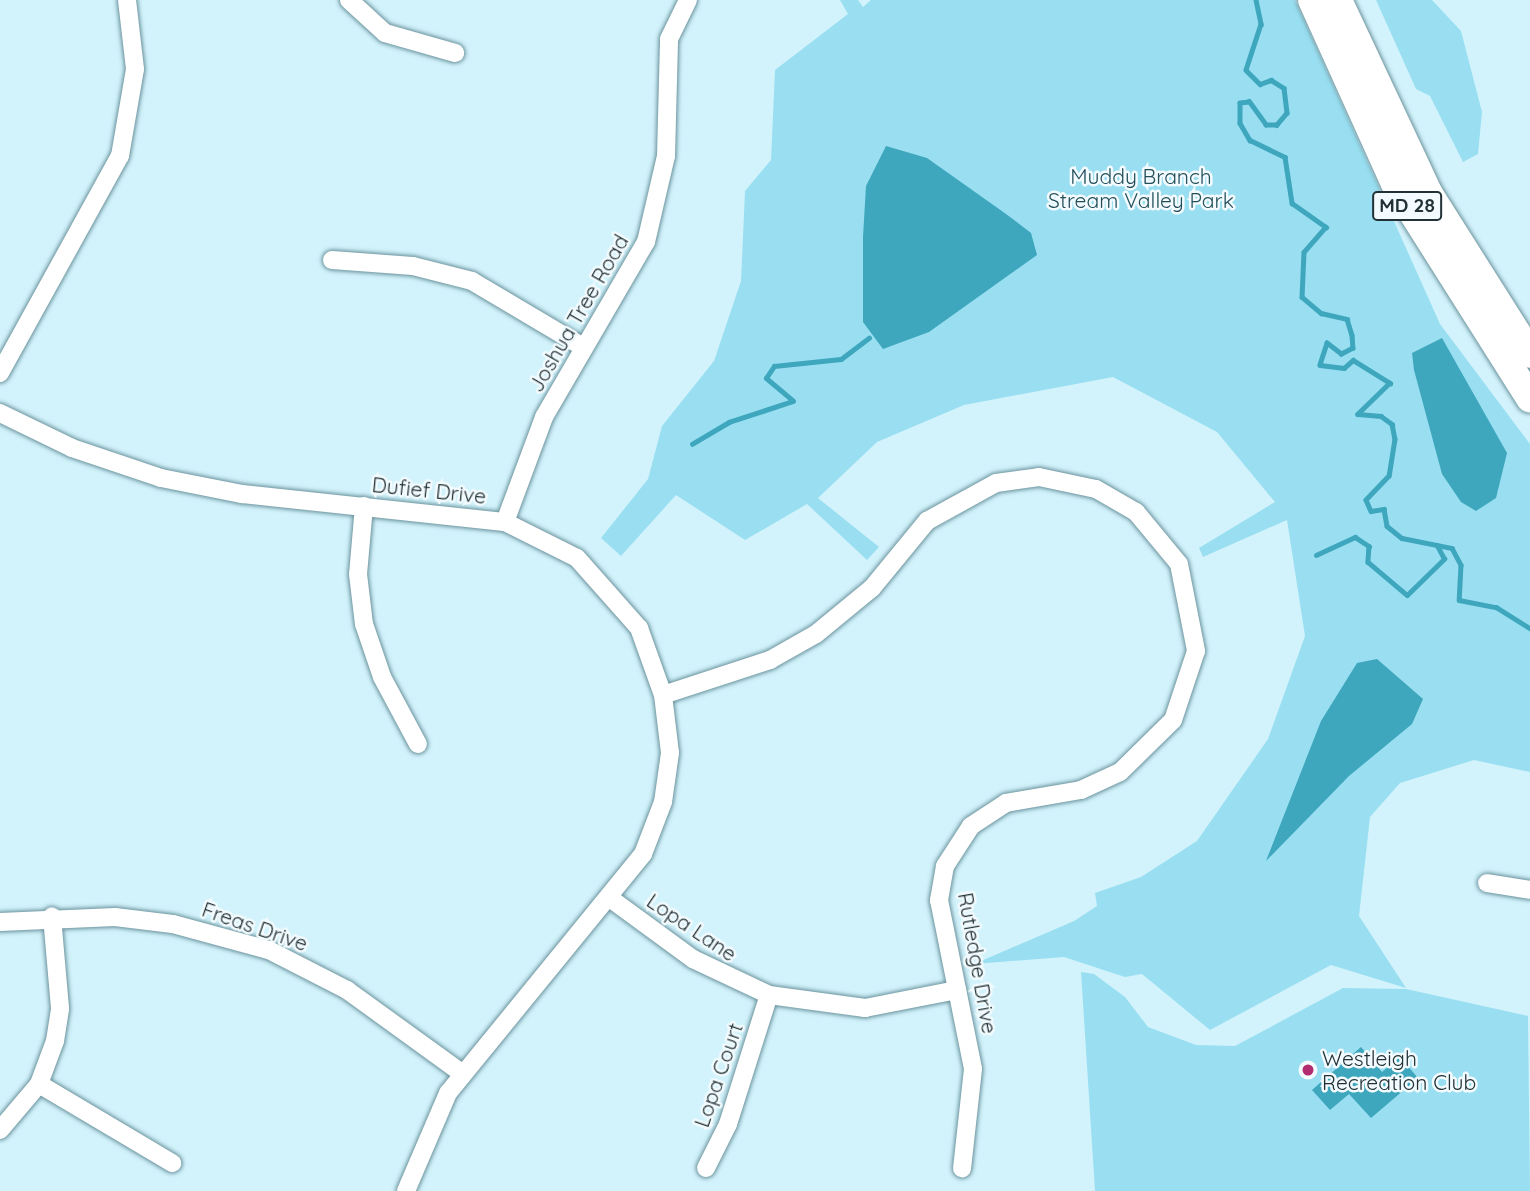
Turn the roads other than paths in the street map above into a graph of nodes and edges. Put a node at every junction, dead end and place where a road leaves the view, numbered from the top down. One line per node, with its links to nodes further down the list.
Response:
1 (127, 0): 10 (street)
2 (349, 0): 6 (street)
3 (688, 0): 8 (street, Joshua Tree Road)
4 (1312, 0): 11 (main road, MD 28)
5 (1338, 0): 9 (main road, MD 28)
6 (455, 53)
7 (332, 260): 8 (street)
8 (583, 347): 14 (street, Joshua Tree Road)
9 (1530, 354)
10 (0, 373)
11 (1530, 398)
12 (0, 412): 13 (street, Dufief Drive)
13 (364, 506): 14 (street, Dufief Drive); 16 (street)
14 (505, 522): 15 (street, Dufief Drive)
15 (663, 695): 19 (street, Dufief Drive); 22 (street, Rutledge Drive)
16 (418, 744)
17 (1487, 883): 18 (street)
18 (1530, 890)
19 (611, 899): 23 (street, Lopa Lane); 24 (street, Dufief Drive)
20 (52, 916): 21 (street, Freas Drive); 24 (street, Freas Drive); 25 (street)
21 (0, 922)
22 (957, 990): 23 (street, Lopa Lane); 29 (street, Rutledge Drive)
23 (769, 995): 28 (street, Lopa Court)
24 (463, 1074): 30 (street, Dufief Drive)
25 (39, 1084): 26 (street); 27 (street)
26 (0, 1130)
27 (172, 1163)
28 (706, 1167)
29 (962, 1168)
30 (407, 1191)

